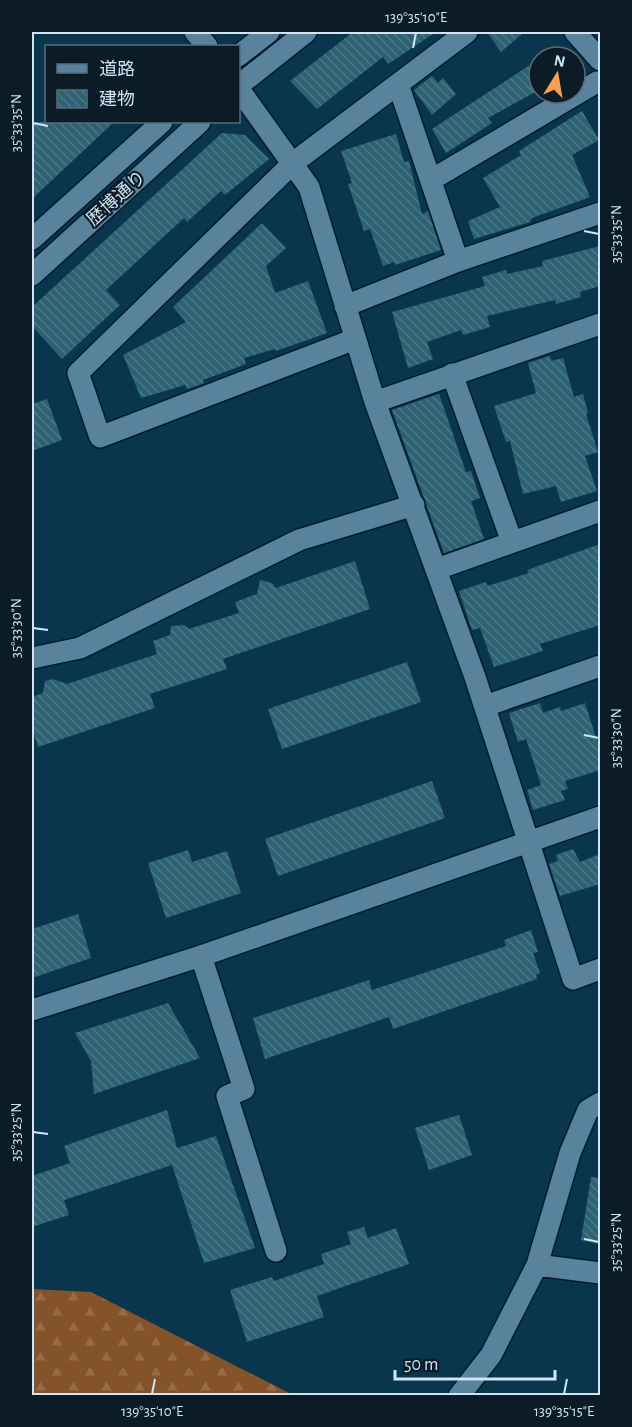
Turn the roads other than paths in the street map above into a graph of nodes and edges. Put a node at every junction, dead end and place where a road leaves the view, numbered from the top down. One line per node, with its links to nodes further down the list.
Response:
1 (195, 32): 6 (street)
2 (269, 32): 7 (street)
3 (306, 32): 11 (street)
4 (467, 32): 10 (street)
5 (575, 32): 8 (street)
6 (206, 45)
7 (240, 54)
8 (600, 60)
9 (597, 82): 16 (street)
10 (398, 84): 15 (street); 16 (street)
11 (240, 85)
12 (240, 90): 15 (street)
13 (161, 123): 18 (street, 歴博通り)
14 (199, 123): 20 (street, 歴博通り)
15 (293, 163): 21 (street); 23 (street)
16 (431, 180): 19 (street)
17 (600, 213): 19 (street)
18 (32, 239)
19 (458, 261): 21 (street)
20 (32, 275)
21 (345, 306): 23 (street)
22 (600, 324): 24 (street)
23 (355, 339): 25 (street)
24 (452, 375): 25 (street); 28 (street)
25 (375, 402): 26 (street)
26 (414, 505): 29 (street); 30 (street)
27 (600, 511): 28 (street)
28 (512, 542): 29 (street)
29 (437, 569): 32 (street)
30 (32, 658)
31 (600, 666): 32 (street)
32 (485, 706): 34 (street)
33 (600, 817): 34 (street)
34 (528, 842): 35 (street); 36 (street)
35 (201, 956): 37 (street); 39 (street)
36 (600, 969)
37 (32, 1010)
38 (600, 1103): 40 (street)
39 (276, 1251)
40 (537, 1264): 41 (street); 42 (street)
41 (600, 1273)
42 (459, 1395)

